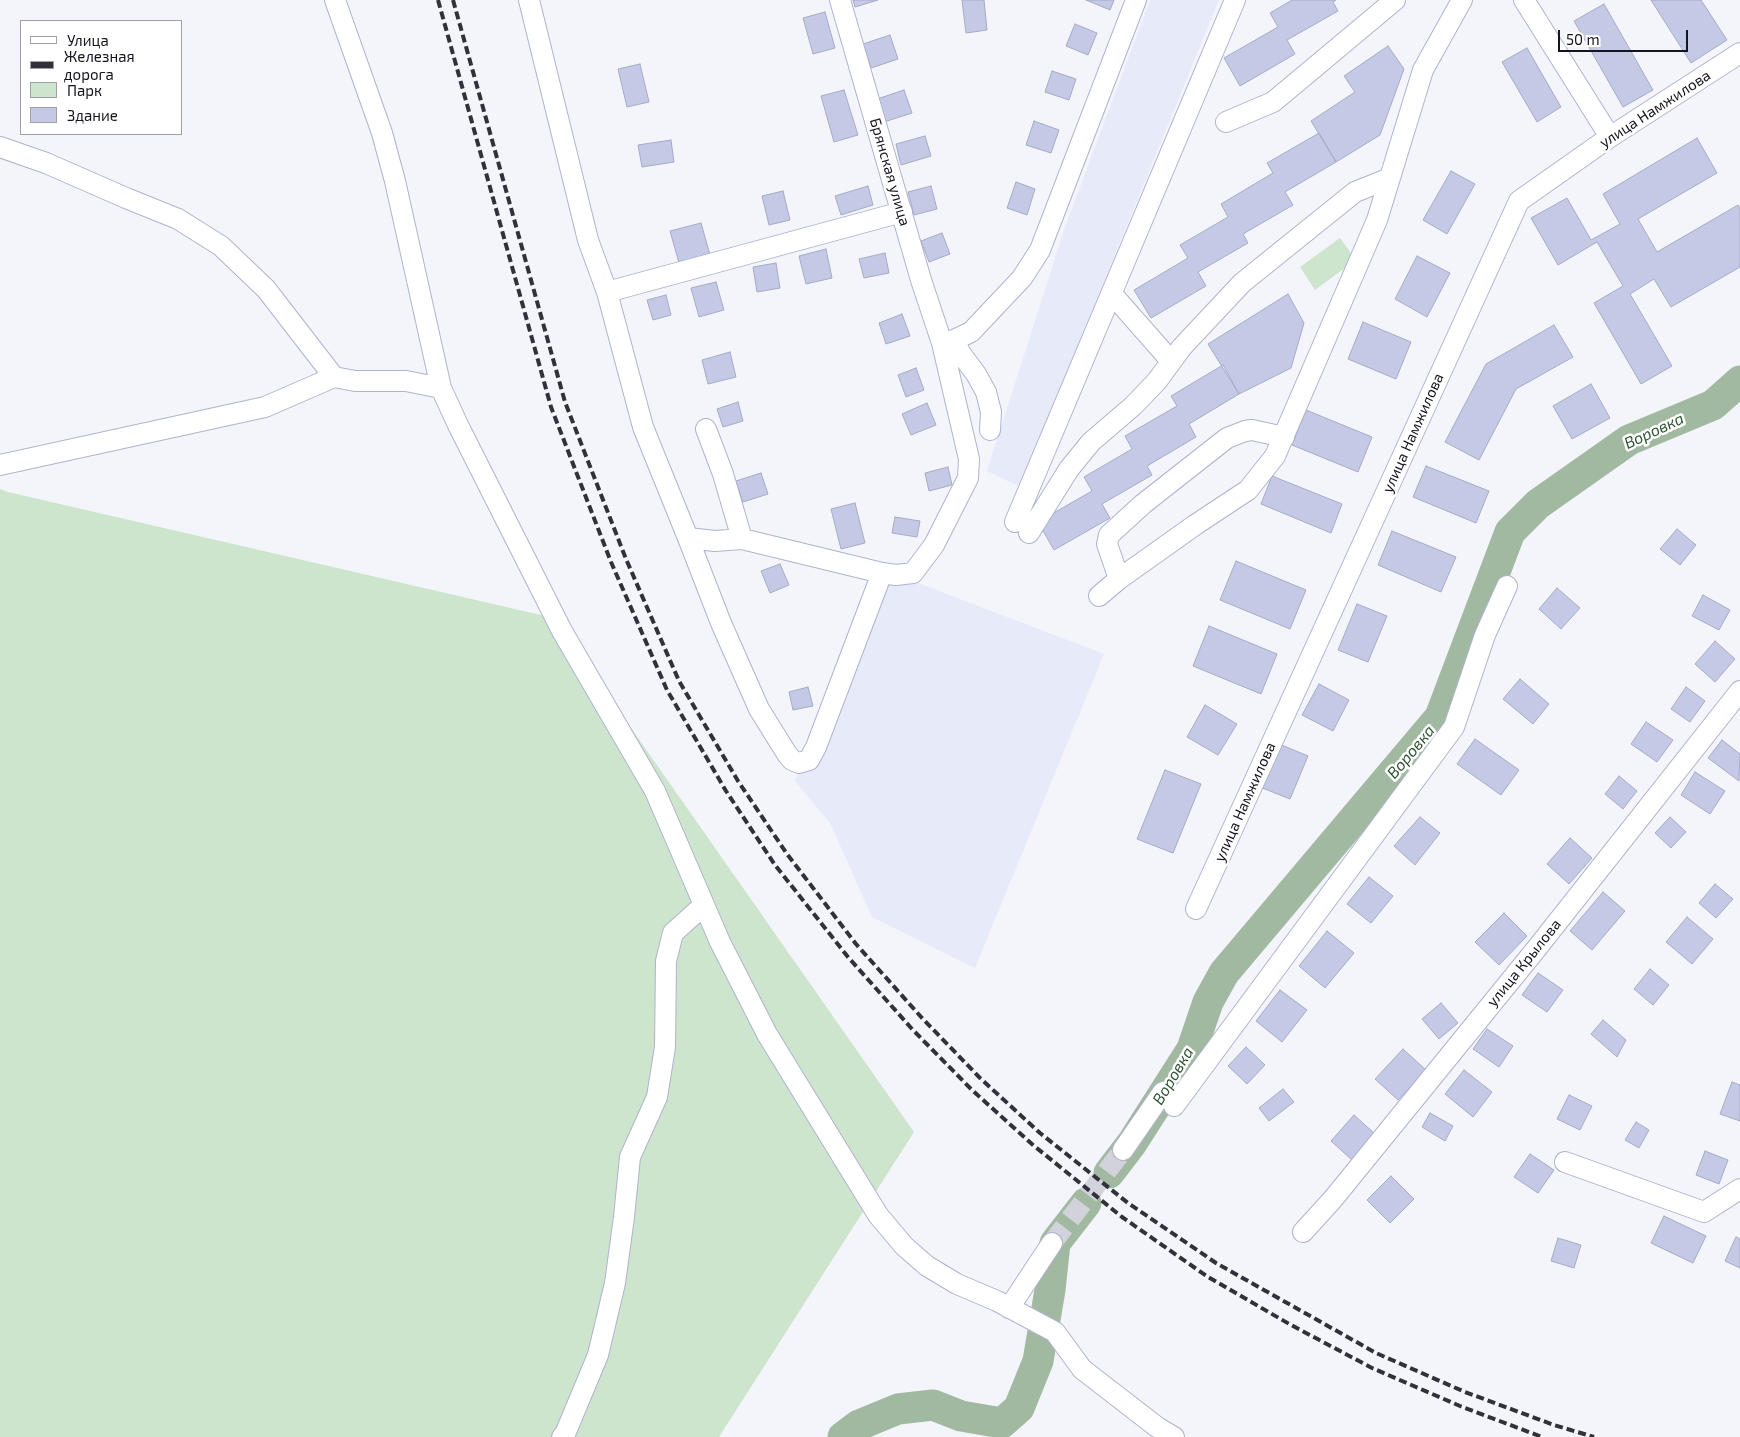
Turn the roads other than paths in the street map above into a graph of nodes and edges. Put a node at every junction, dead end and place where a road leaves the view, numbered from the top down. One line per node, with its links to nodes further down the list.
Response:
1 (335, 0): 20 (street)
2 (529, 0): 15 (street)
3 (840, 0): 14 (street, Брянская улица)
4 (1136, 0): 17 (street)
5 (1235, 0): 16 (street)
6 (1395, 0): 10 (street)
7 (1462, 0): 13 (street)
8 (1524, 0): 11 (street)
9 (1740, 53): 11 (street, улица Намжилова)
10 (1226, 122)
11 (1610, 137): 33 (street, улица Намжилова)
12 (0, 147): 19 (street)
13 (1390, 178): 18 (street); 23 (street)
14 (902, 212): 15 (street); 17 (street, Брянская улица)
15 (608, 292): 25 (street)
16 (1112, 294): 18 (street); 18 (street)
17 (948, 341): 22 (street); 27 (street)
18 (1172, 361)
19 (334, 377): 20 (street); 24 (street)
20 (441, 388): 32 (street)
21 (706, 430): 26 (street)
22 (990, 430)
23 (1284, 437): 28 (street); 28 (street)
24 (0, 465)
25 (688, 538): 26 (street); 27 (street)
26 (742, 538): 27 (street)
27 (882, 573)
28 (1119, 579): 30 (street)
29 (1507, 586): 34 (street)
30 (1099, 596)
31 (1740, 691): 37 (street, улица Крылова)
32 (704, 905): 39 (street); 40 (street)
33 (1196, 909)
34 (1123, 1150)
35 (1565, 1162): 36 (street)
36 (1740, 1189)
37 (1303, 1232)
38 (1052, 1243): 39 (street)
39 (1009, 1308): 41 (street)
40 (562, 1437)
41 (1174, 1437)

